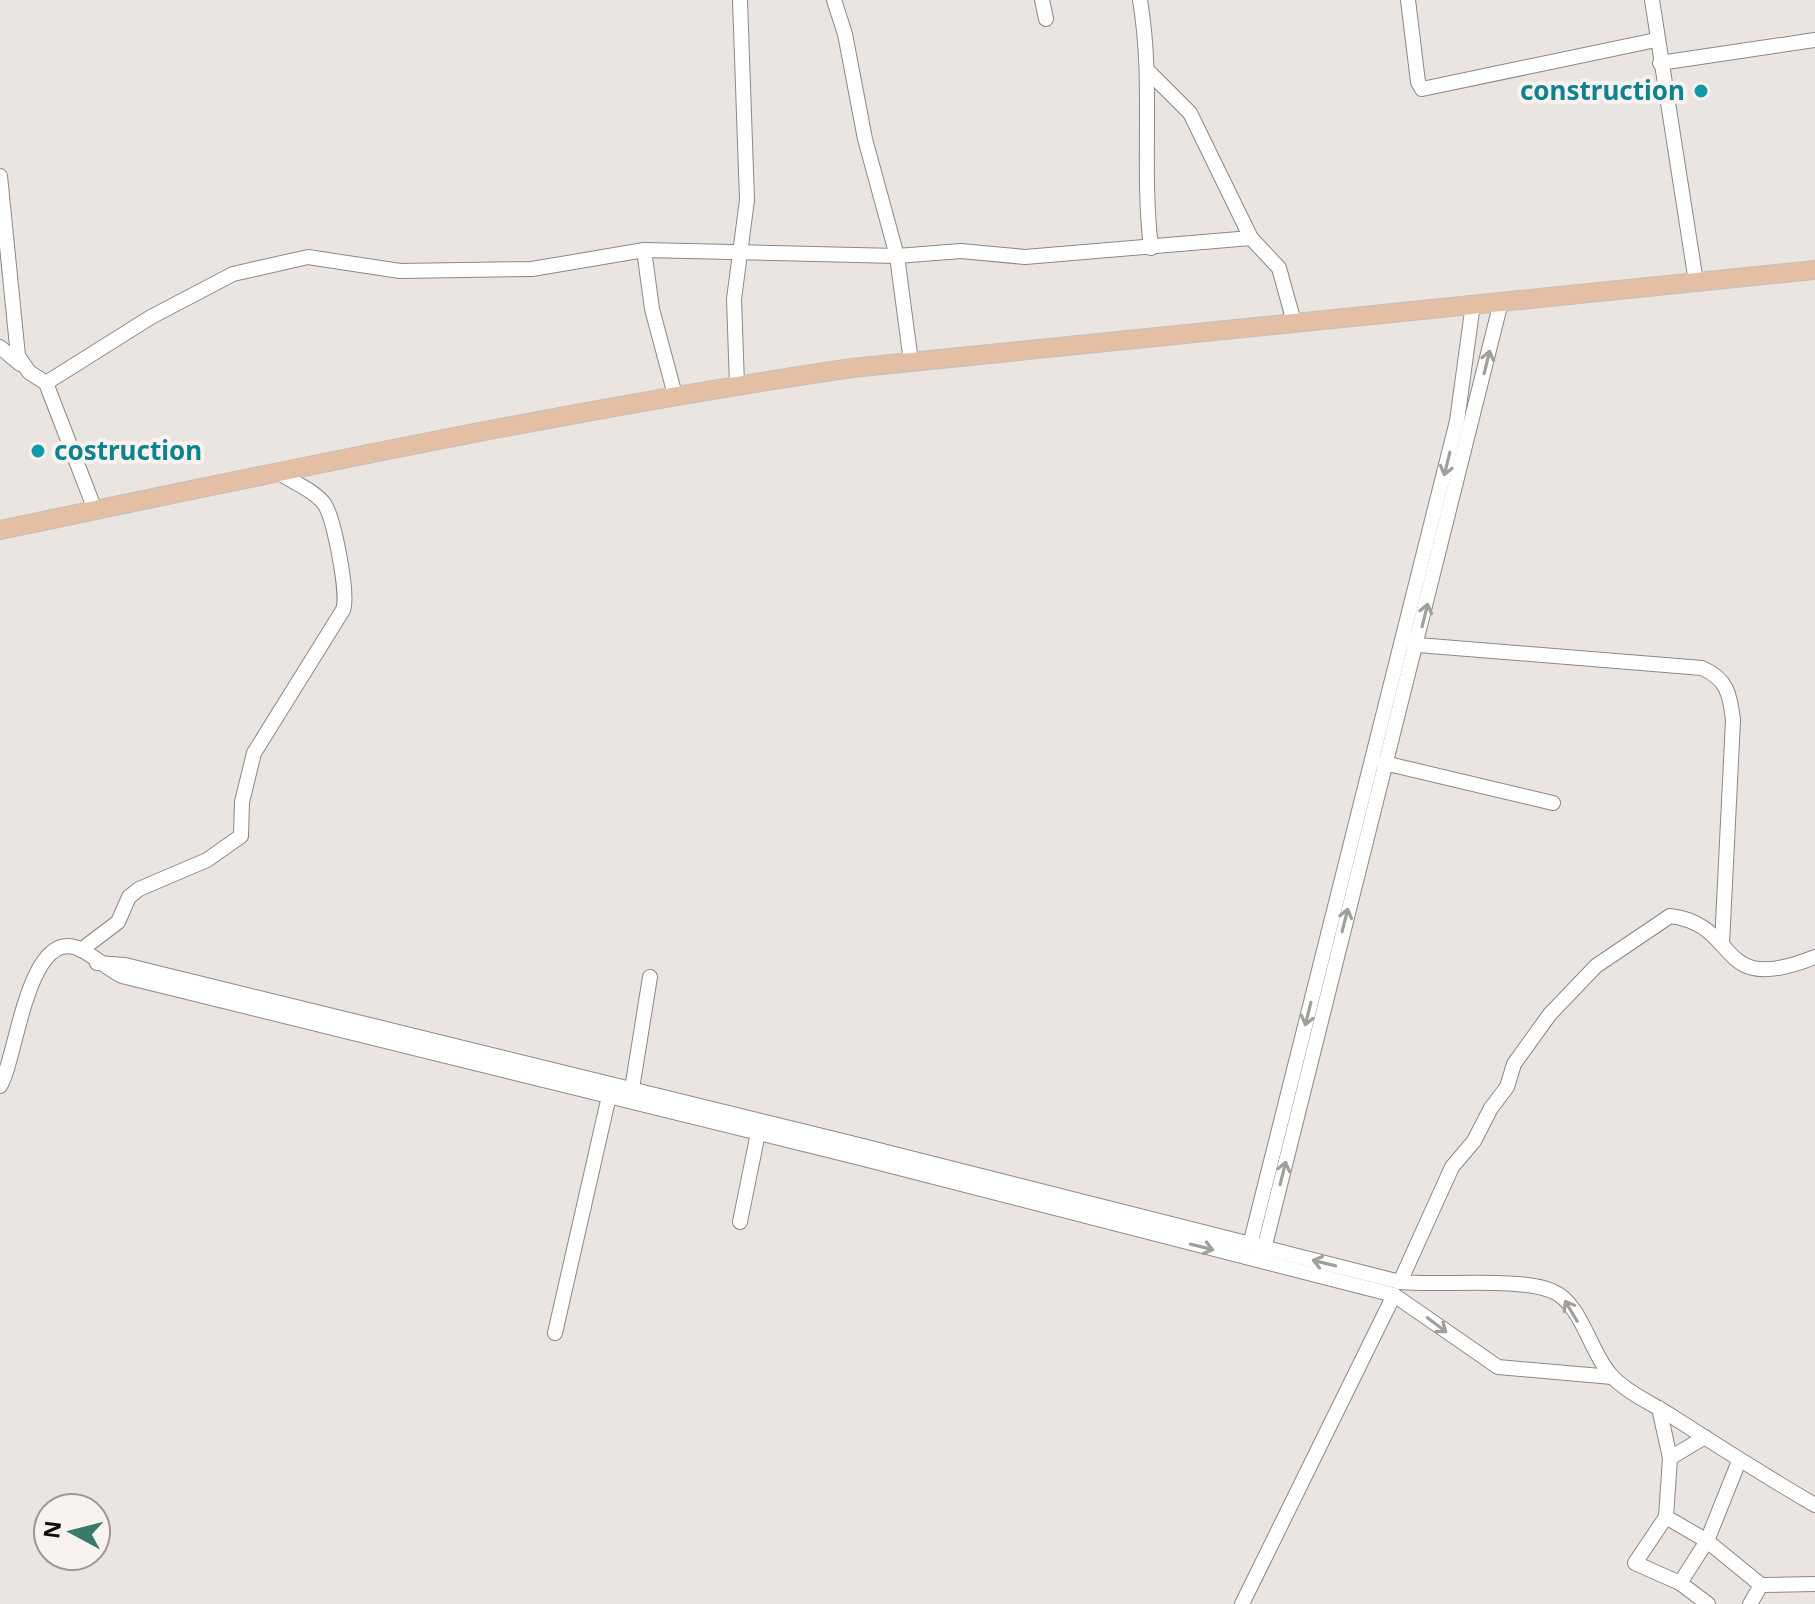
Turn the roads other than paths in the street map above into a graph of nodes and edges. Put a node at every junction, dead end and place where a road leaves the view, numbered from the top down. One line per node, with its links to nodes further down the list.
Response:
1 (740, 0): 16 (street)
2 (834, 0): 17 (street)
3 (1042, 0): 7 (street)
4 (1140, 0): 11 (street)
5 (1408, 0): 8 (street)
6 (1652, 0): 8 (street)
7 (1046, 19)
8 (1656, 40): 10 (street)
9 (1815, 40): 10 (street)
10 (1660, 63): 19 (street)
11 (1149, 72): 13 (street); 14 (street)
12 (0, 176): 25 (street)
13 (1251, 238): 14 (street); 22 (street)
14 (1151, 248): 17 (street)
15 (644, 250): 16 (street); 26 (street); 28 (street)
16 (738, 251): 17 (street); 27 (street)
17 (897, 256): 24 (street)
18 (1815, 270): 19 (main road)
19 (1696, 282): 20 (main road)
20 (1501, 302): 21 (main road); 33 (street, one-way to 20)
21 (1473, 304): 22 (main road); 32 (street, one-way to 32)
22 (1294, 322): 24 (main road)
23 (0, 347): 25 (street)
24 (911, 362): 27 (main road)
25 (24, 366): 26 (street)
26 (46, 383): 30 (street)
27 (737, 385): 28 (main road)
28 (675, 395): 29 (main road)
29 (278, 472): 30 (main road); 37 (street)
30 (95, 510): 31 (main road)
31 (0, 530)
32 (1403, 637): 33 (street); 46 (street, one-way to 46)
33 (1418, 645): 34 (street); 36 (street)
34 (1384, 763): 35 (street); 46 (street, one-way to 34)
35 (1553, 803)
36 (1722, 944): 38 (street); 47 (street)
37 (81, 950): 39 (street); 41 (street)
38 (1815, 957)
39 (97, 963): 42 (street); 43 (street)
40 (650, 977): 42 (street)
41 (0, 1086)
42 (632, 1089): 46 (street)
43 (609, 1096): 44 (street); 48 (street)
44 (758, 1133): 45 (street); 46 (street, one-way to 46)
45 (740, 1222)
46 (1255, 1253): 47 (street)
47 (1397, 1288): 49 (street, one-way to 49); 49 (street, one-way to 47); 60 (street)
48 (555, 1333)
49 (1612, 1377): 50 (street)
50 (1659, 1408): 51 (street); 52 (street)
51 (1705, 1437): 52 (street); 53 (street)
52 (1670, 1458): 55 (street)
53 (1739, 1461): 54 (street); 56 (street)
54 (1815, 1505)
55 (1666, 1517): 56 (street); 57 (street)
56 (1707, 1541): 57 (street); 59 (street)
57 (1680, 1583): 61 (street)
58 (1815, 1584): 59 (street)
59 (1761, 1585): 62 (street)
60 (1242, 1604)
61 (1708, 1604)
62 (1750, 1604)

